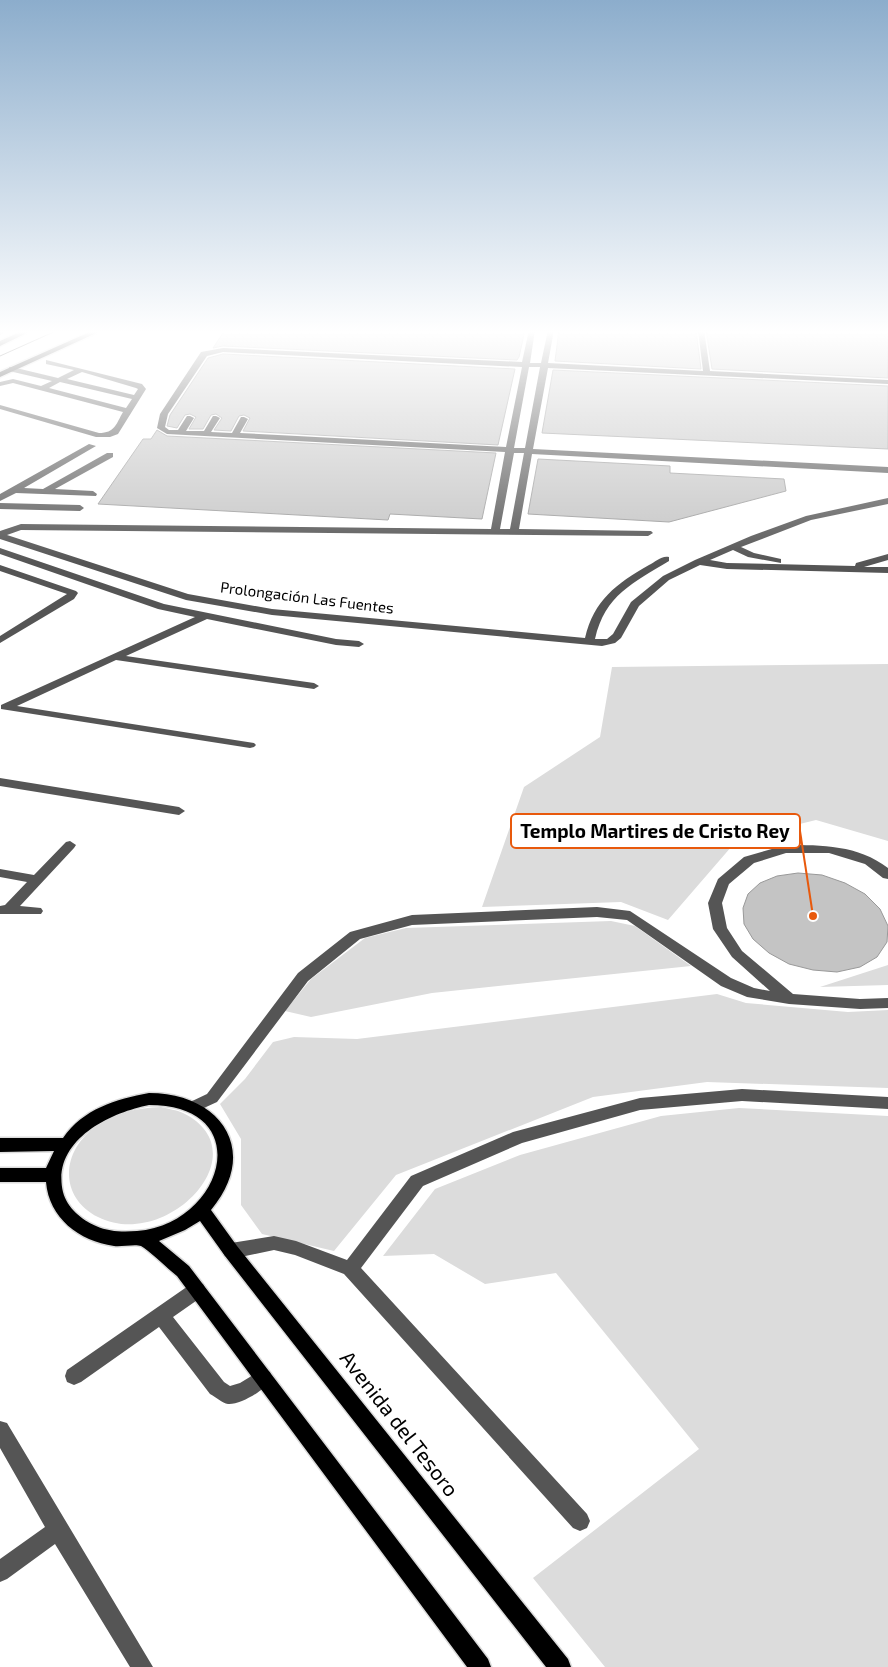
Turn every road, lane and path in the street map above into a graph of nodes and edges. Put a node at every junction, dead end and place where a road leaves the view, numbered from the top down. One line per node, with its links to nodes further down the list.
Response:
1 (3, 408): 7 (street)
2 (115, 408): 7 (street)
3 (129, 408): 7 (street)
4 (169, 408): 11 (street)
5 (518, 408): 15 (street)
6 (537, 408): 16 (street)
7 (127, 411)
8 (190, 418): 11 (street)
9 (216, 418): 12 (street)
10 (244, 419): 13 (street)
11 (181, 432): 12 (street)
12 (206, 434): 13 (street)
13 (235, 435): 15 (street)
14 (92, 446): 19 (street)
15 (510, 450): 16 (street); 26 (street)
16 (529, 451): 18 (street); 27 (street)
17 (110, 455): 20 (street)
18 (888, 470)
19 (14, 490): 20 (street); 22 (street)
20 (46, 491): 21 (street)
21 (94, 494)
22 (0, 498)
23 (888, 501): 30 (street, Prolongación Las Fuentes)
24 (0, 506): 25 (street)
25 (80, 508)
26 (496, 531): 27 (street); 29 (street)
27 (514, 531): 28 (street)
28 (648, 532)
29 (0, 536): 41 (street, Prolongación Las Fuentes)
30 (734, 547): 34 (street, Prolongación Las Fuentes); 35 (street)
31 (0, 551): 39 (street)
32 (888, 557): 37 (street)
33 (666, 559): 41 (street)
34 (698, 562): 35 (street); 41 (street, Prolongación Las Fuentes)
35 (815, 566): 37 (street)
36 (0, 568): 40 (street)
37 (848, 568): 38 (street)
38 (888, 570)
39 (205, 616): 42 (street); 43 (street)
40 (0, 640)
41 (589, 642)
42 (359, 644)
43 (114, 657): 44 (street); 45 (street)
44 (314, 686)
45 (2, 708): 46 (street)
46 (250, 745)
47 (0, 782): 48 (street)
48 (179, 811)
49 (70, 845): 52 (street)
50 (0, 873): 52 (street)
51 (888, 875): 55 (street)
52 (37, 880): 53 (street)
53 (4, 910): 54 (street)
54 (36, 911)
55 (789, 1000): 56 (street); 58 (street)
56 (888, 1003)
57 (888, 1103): 66 (street)
58 (193, 1107): 59 (main road); 63 (main road)
59 (66, 1144): 60 (main road); 62 (main road)
60 (0, 1145)
61 (0, 1175): 62 (main road)
62 (53, 1175): 64 (main road)
63 (202, 1210): 64 (main road); 65 (main road, Avenida del Tesoro)
64 (143, 1238): 67 (main road)
65 (231, 1251): 66 (street); 77 (main road, Avenida del Tesoro)
66 (350, 1270): 72 (street)
67 (197, 1290): 68 (street); 70 (main road)
68 (161, 1315): 69 (street); 70 (street)
69 (74, 1376)
70 (263, 1378): 76 (main road)
71 (0, 1430): 73 (street)
72 (580, 1521)
73 (58, 1530): 74 (street); 75 (street)
74 (0, 1572)
75 (142, 1667)
76 (480, 1667)
77 (560, 1667)

